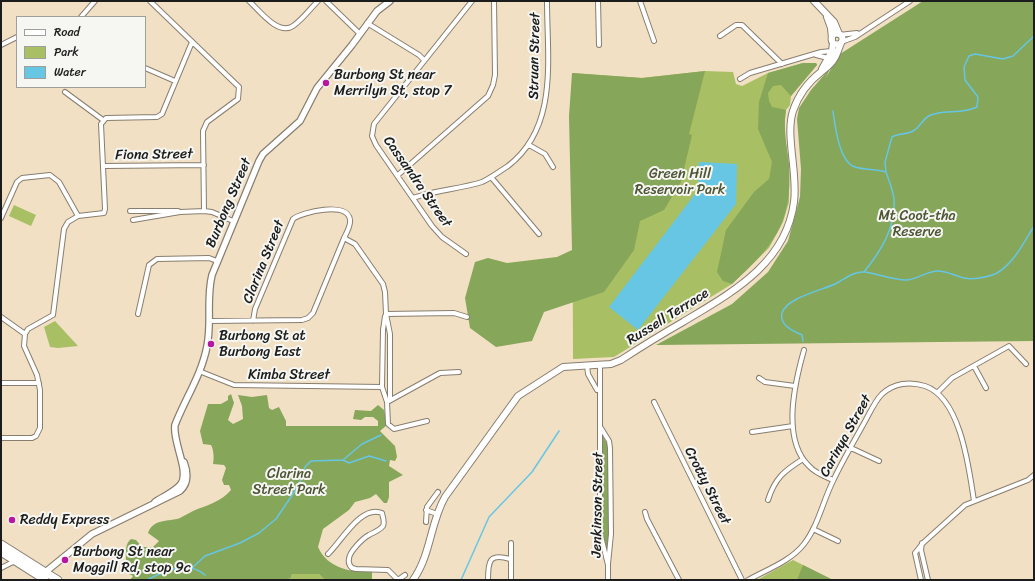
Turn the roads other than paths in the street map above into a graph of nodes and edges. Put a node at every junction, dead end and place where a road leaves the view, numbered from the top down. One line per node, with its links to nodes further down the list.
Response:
1 (95, 1): 15 (street)
2 (150, 1): 24 (street)
3 (250, 1): 4 (street)
4 (318, 1)
5 (326, 1): 18 (street)
6 (390, 1): 16 (street, Burbong Street)
7 (472, 1): 31 (street, Cassandra Street)
8 (494, 1): 43 (street)
9 (547, 1): 39 (street, Struan Street)
10 (598, 1): 27 (street)
11 (640, 1): 22 (street)
12 (814, 1): 14 (main road)
13 (910, 1): 17 (street)
14 (826, 13): 19 (main road); 23 (main road, Russell Terrace)
15 (82, 16)
16 (367, 23): 18 (street, Burbong Street); 31 (street)
17 (860, 33): 19 (street); 25 (street)
18 (360, 34): 52 (street, Burbong Street)
19 (839, 35): 23 (main road); 25 (main road)
20 (720, 36): 32 (street)
21 (16, 38): 26 (street)
22 (654, 40)
23 (832, 41): 25 (main road); 28 (main road, Russell Terrace)
24 (192, 42): 36 (street); 40 (street)
25 (841, 43): 28 (main road, Russell Terrace)
26 (1, 45)
27 (598, 45)
28 (835, 52): 29 (street); 30 (main road); 34 (main road, Russell Terrace)
29 (815, 55): 30 (street); 32 (street)
30 (828, 58): 34 (main road, Russell Terrace)
31 (424, 60): 43 (street, Cassandra Street)
32 (782, 64): 35 (street)
33 (146, 68): 36 (street)
34 (820, 72): 67 (main road, Russell Terrace)
35 (740, 79)
36 (174, 81): 38 (street)
37 (65, 92): 38 (street)
38 (103, 120): 41 (street)
39 (529, 145): 42 (street); 44 (street, Struan Street)
40 (204, 165): 41 (street, Fiona Street); 47 (street)
41 (104, 166): 49 (street)
42 (553, 167)
43 (398, 175): 45 (street, Cassandra Street)
44 (491, 177): 45 (street, Struan Street); 53 (street)
45 (413, 198): 55 (street, Cassandra Street)
46 (130, 211): 48 (street)
47 (204, 211): 48 (street); 52 (street)
48 (185, 212): 51 (street)
49 (78, 216): 50 (street); 63 (street)
50 (1, 218)
51 (133, 220)
52 (233, 221): 56 (street, Burbong Street)
53 (539, 234)
54 (344, 238): 58 (street); 62 (street); 62 (street, Clarina Street)
55 (466, 254)
56 (217, 261): 57 (street); 61 (street, Burbong Street)
57 (138, 314)
58 (386, 314): 60 (street); 74 (street); 79 (street)
59 (1, 317): 63 (street)
60 (467, 317)
61 (209, 321): 62 (street); 69 (street, Burbong Street)
62 (253, 321)
63 (25, 334): 72 (street)
64 (804, 350): 75 (street)
65 (1026, 364): 68 (street)
66 (587, 365): 67 (main road, Russell Terrace); 78 (street, Jenkinson Street); 96 (main road, Russell Terrace)
67 (600, 365): 78 (street, Jenkinson Street)
68 (974, 366): 76 (street); 77 (street)
69 (199, 371): 74 (street, Kimba Street); 110 (street, Burbong Street)
70 (459, 372): 79 (street)
71 (759, 378): 75 (street)
72 (39, 382): 73 (street); 85 (street)
73 (1, 383)
74 (382, 386): 79 (street)
75 (795, 386): 83 (street)
76 (986, 388)
77 (937, 393): 86 (street, Carinya Street); 93 (street, Carinya Street)
78 (600, 400): 82 (street, Jenkinson Street)
79 (388, 401): 81 (street)
80 (654, 402): 118 (street, Crotty Street)
81 (427, 421)
82 (600, 424): 107 (street, Jenkinson Street); 107 (street, Jenkinson Street)
83 (793, 426): 84 (street); 87 (street)
84 (752, 432)
85 (1, 438)
86 (851, 448): 88 (street); 90 (street, Carinya Street)
87 (803, 459): 90 (street); 92 (street)
88 (879, 461)
89 (1034, 475): 93 (street)
90 (833, 480): 98 (street, Carinya Street)
91 (438, 492): 94 (street)
92 (768, 500)
93 (974, 501): 101 (street)
94 (426, 510): 96 (street); 97 (street)
95 (645, 512): 117 (street)
96 (437, 514): 113 (main road, Russell Terrace)
97 (426, 522)
98 (813, 529): 99 (street); 119 (street, Carinya Street)
99 (838, 541)
100 (511, 543): 105 (street)
101 (923, 543): 120 (street); 121 (street)
102 (1, 544): 110 (highway)
103 (1, 552): 106 (highway)
104 (328, 554): 112 (street)
105 (510, 559): 114 (street); 115 (street)
106 (15, 561): 108 (street); 110 (highway)
107 (608, 565): 116 (street, Jenkinson Street)
108 (1, 568)
109 (405, 575): 112 (street)
110 (43, 576): 111 (highway)
111 (58, 580)
112 (398, 580)
113 (413, 580)
114 (488, 580)
115 (511, 580)
116 (608, 580)
117 (679, 580)
118 (742, 580)
119 (748, 580)
120 (921, 580)
121 (928, 580)

